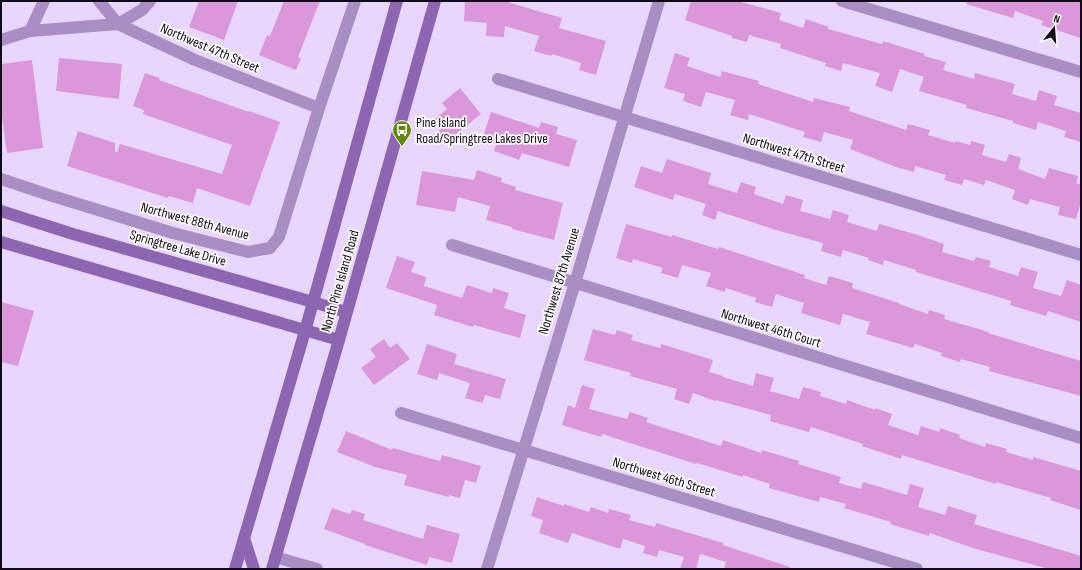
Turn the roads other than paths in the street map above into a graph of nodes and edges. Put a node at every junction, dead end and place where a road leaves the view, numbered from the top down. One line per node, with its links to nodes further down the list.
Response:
1 (44, 1): 10 (street)
2 (99, 1): 9 (street, Northwest 47th Street)
3 (150, 1): 9 (street)
4 (355, 1): 14 (street, Northwest 88th Avenue)
5 (397, 1): 22 (main road, North Pine Island Road)
6 (435, 1): 23 (main road, North Pine Island Road)
7 (659, 1): 15 (street, Northwest 87th Avenue)
8 (842, 1): 12 (street)
9 (118, 24): 10 (street); 14 (street, Northwest 47th Street)
10 (30, 31): 11 (street)
11 (1, 40)
12 (1081, 72)
13 (498, 79): 15 (street, Northwest 47th Street)
14 (319, 108): 16 (street, Northwest 88th Avenue)
15 (624, 117): 20 (street, Northwest 47th Street); 21 (street, Northwest 87th Avenue)
16 (1, 179)
17 (1, 211): 22 (main road, Springtree Lake Drive)
18 (1, 242): 24 (main road)
19 (452, 246): 21 (street, Northwest 46th Court)
20 (1081, 255)
21 (575, 284): 27 (street, Northwest 46th Court); 28 (street, Northwest 87th Avenue)
22 (313, 302): 23 (main road, Springtree Lake Drive); 24 (main road, North Pine Island Road)
23 (346, 312): 25 (main road, North Pine Island Road)
24 (305, 331): 25 (main road); 29 (main road, North Pine Island Road)
25 (339, 340): 30 (main road, North Pine Island Road)
26 (401, 413): 28 (street, Northwest 46th Street)
27 (1081, 438)
28 (522, 451): 34 (street, Northwest 87th Avenue); 35 (street, Northwest 46th Street)
29 (244, 538): 31 (main road, North Pine Island Road); 32 (main road)
30 (273, 563): 33 (street)
31 (235, 569)
32 (254, 569)
33 (317, 569)
34 (487, 569)
35 (918, 569)

